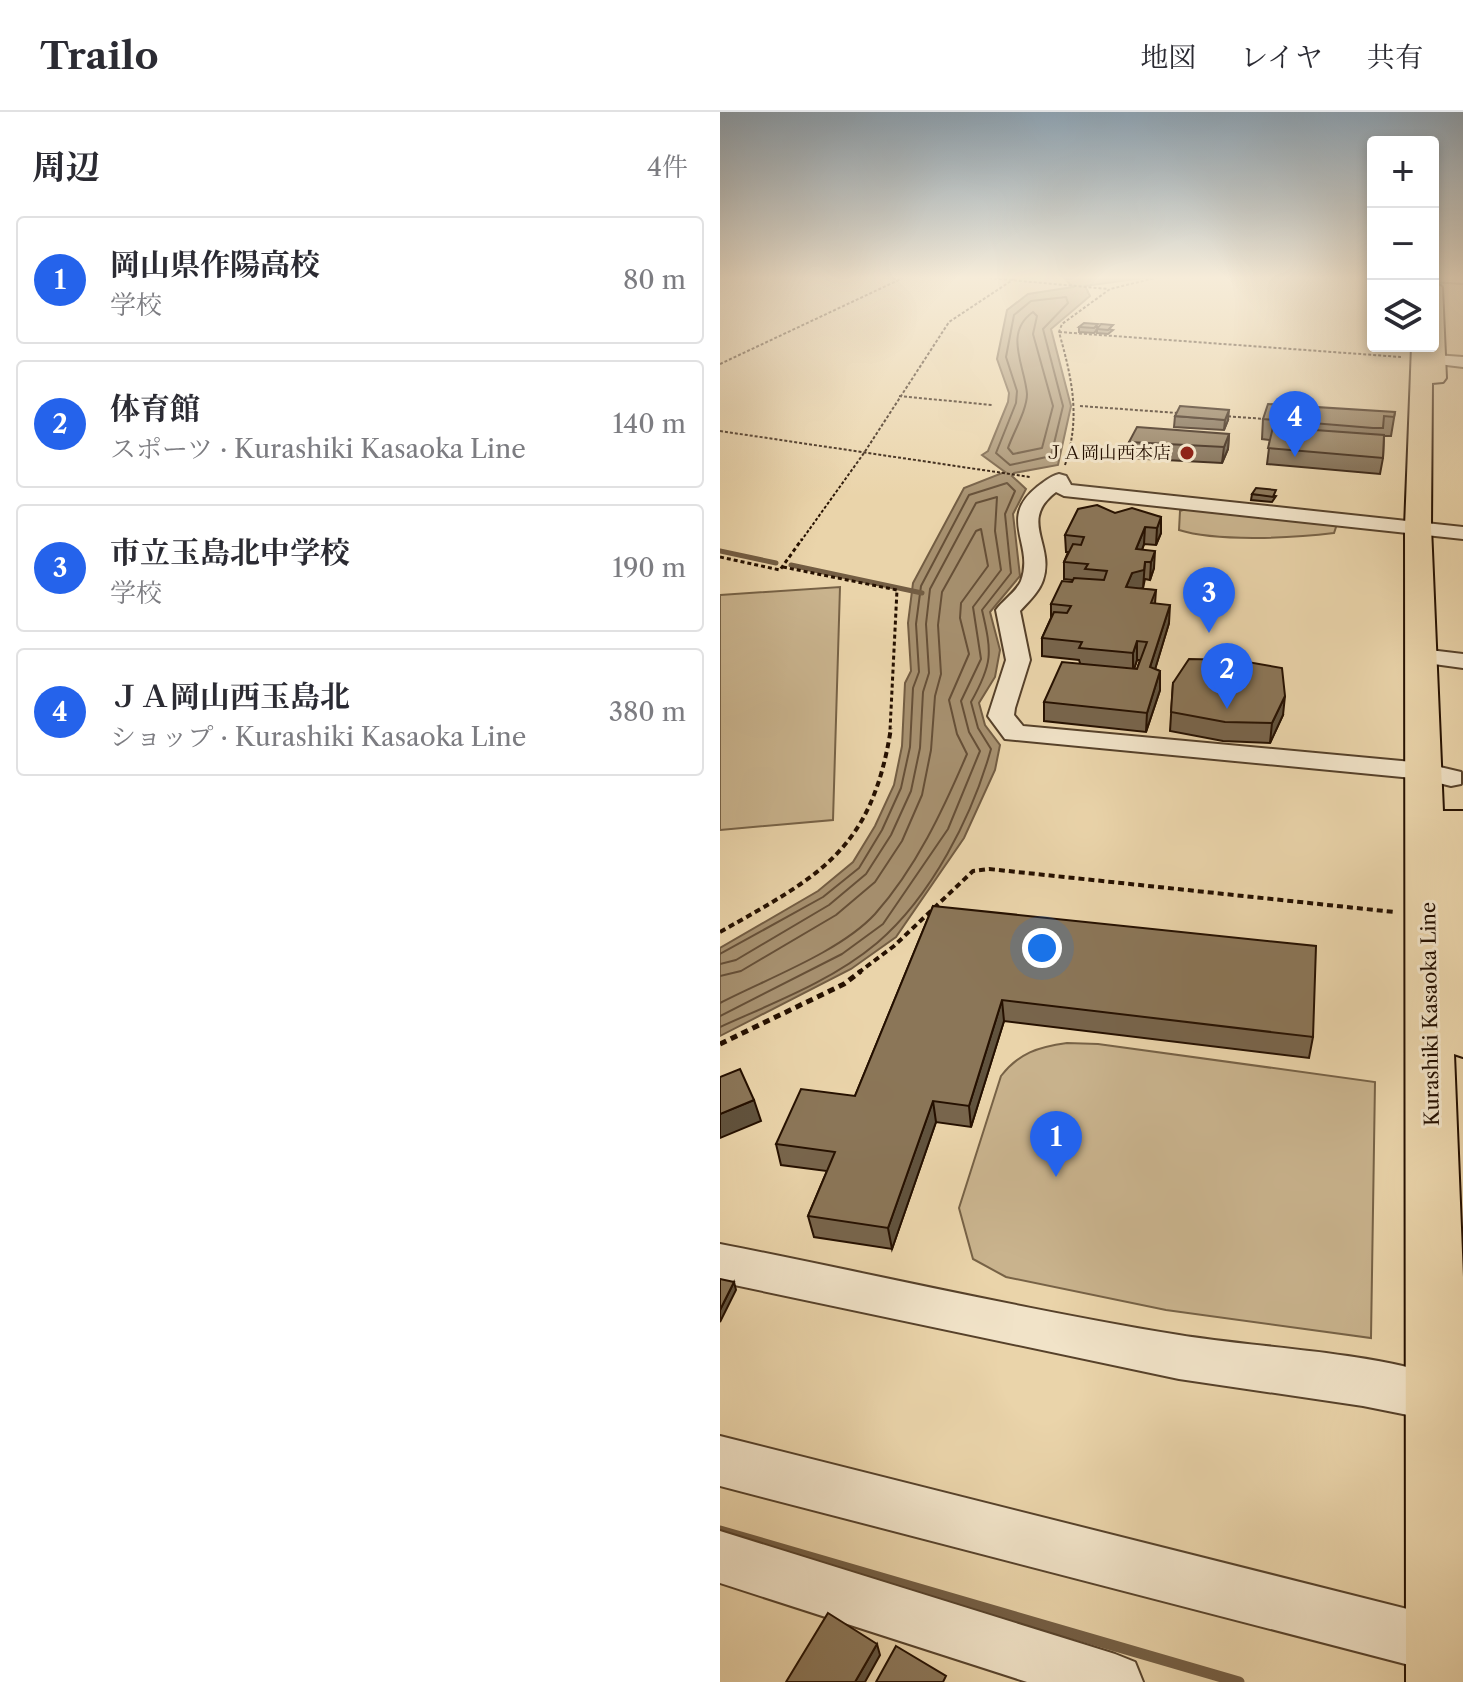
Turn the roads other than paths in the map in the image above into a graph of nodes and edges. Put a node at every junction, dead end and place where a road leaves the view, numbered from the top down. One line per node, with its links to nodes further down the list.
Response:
1 (1435, 357): 2 (main road, Kurashiki Kasaoka Line)
2 (1440, 530): 3 (main road, Kurashiki Kasaoka Line); 4 (street)
3 (1443, 659): 4 (main road, Kurashiki Kasaoka Line)
4 (1437, 774): 5 (main road, Kurashiki Kasaoka Line)
5 (1450, 919): 6 (main road, Kurashiki Kasaoka Line); 8 (main road, Kurashiki Kasaoka Line)
6 (1463, 1039)
7 (720, 1263): 8 (street)
8 (1438, 1398): 11 (main road, Kurashiki Kasaoka Line)
9 (720, 1461): 11 (street)
10 (720, 1557): 12 (street)
11 (1450, 1660)
12 (1115, 1682)

